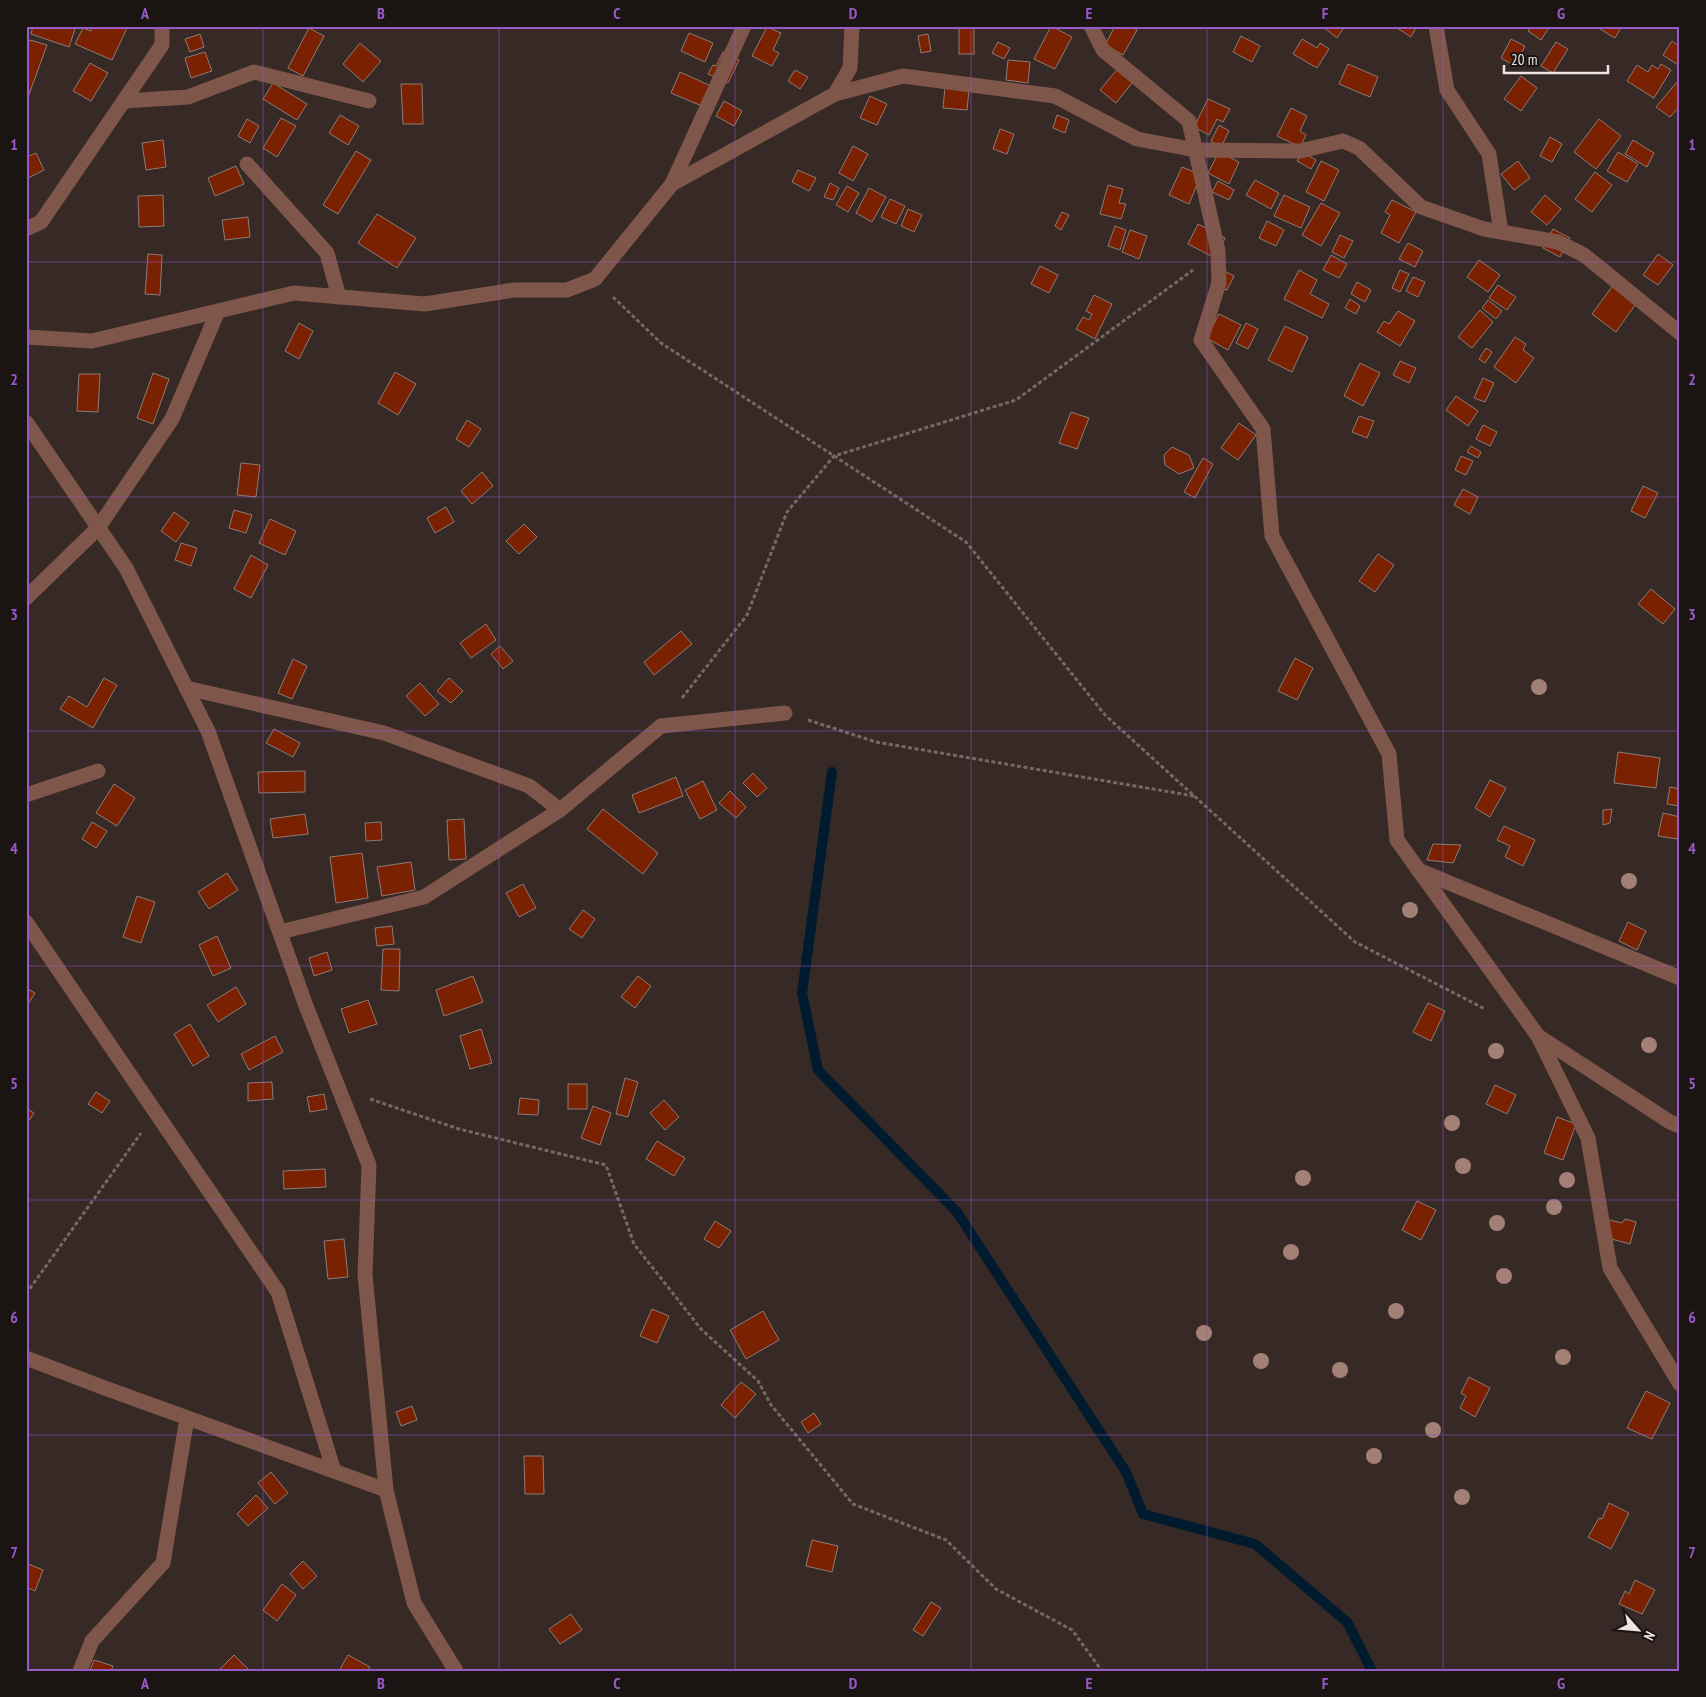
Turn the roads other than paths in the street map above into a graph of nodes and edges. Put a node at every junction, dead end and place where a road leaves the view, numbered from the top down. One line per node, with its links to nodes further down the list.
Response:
1 (162, 26): 7 (street)
2 (744, 26): 11 (street)
3 (852, 26): 6 (street)
4 (1091, 26): 9 (street)
5 (1436, 26): 13 (street)
6 (835, 94): 9 (street); 11 (street)
7 (124, 101): 8 (street); 12 (street)
8 (369, 102)
9 (1196, 150): 13 (street); 26 (street)
10 (247, 164): 14 (street)
11 (672, 184): 14 (street)
12 (26, 230)
13 (1501, 232): 16 (street)
14 (338, 297): 15 (street)
15 (218, 311): 17 (street); 19 (street)
16 (1680, 333)
17 (26, 337)
18 (26, 422): 19 (street)
19 (98, 528): 20 (street); 21 (street)
20 (26, 598)
21 (186, 688): 25 (street); 28 (street)
22 (785, 713): 25 (street)
23 (98, 771): 24 (street)
24 (26, 795)
25 (560, 810): 28 (street)
26 (1418, 870): 29 (street); 30 (street)
27 (26, 922): 35 (street)
28 (280, 932): 36 (street)
29 (1680, 978)
30 (1538, 1036): 31 (street); 33 (street)
31 (1680, 1126)
32 (26, 1358): 34 (street)
33 (1680, 1384)
34 (187, 1418): 35 (street); 37 (street)
35 (334, 1471): 36 (street)
36 (386, 1490): 38 (street)
37 (80, 1671)
38 (456, 1671)

